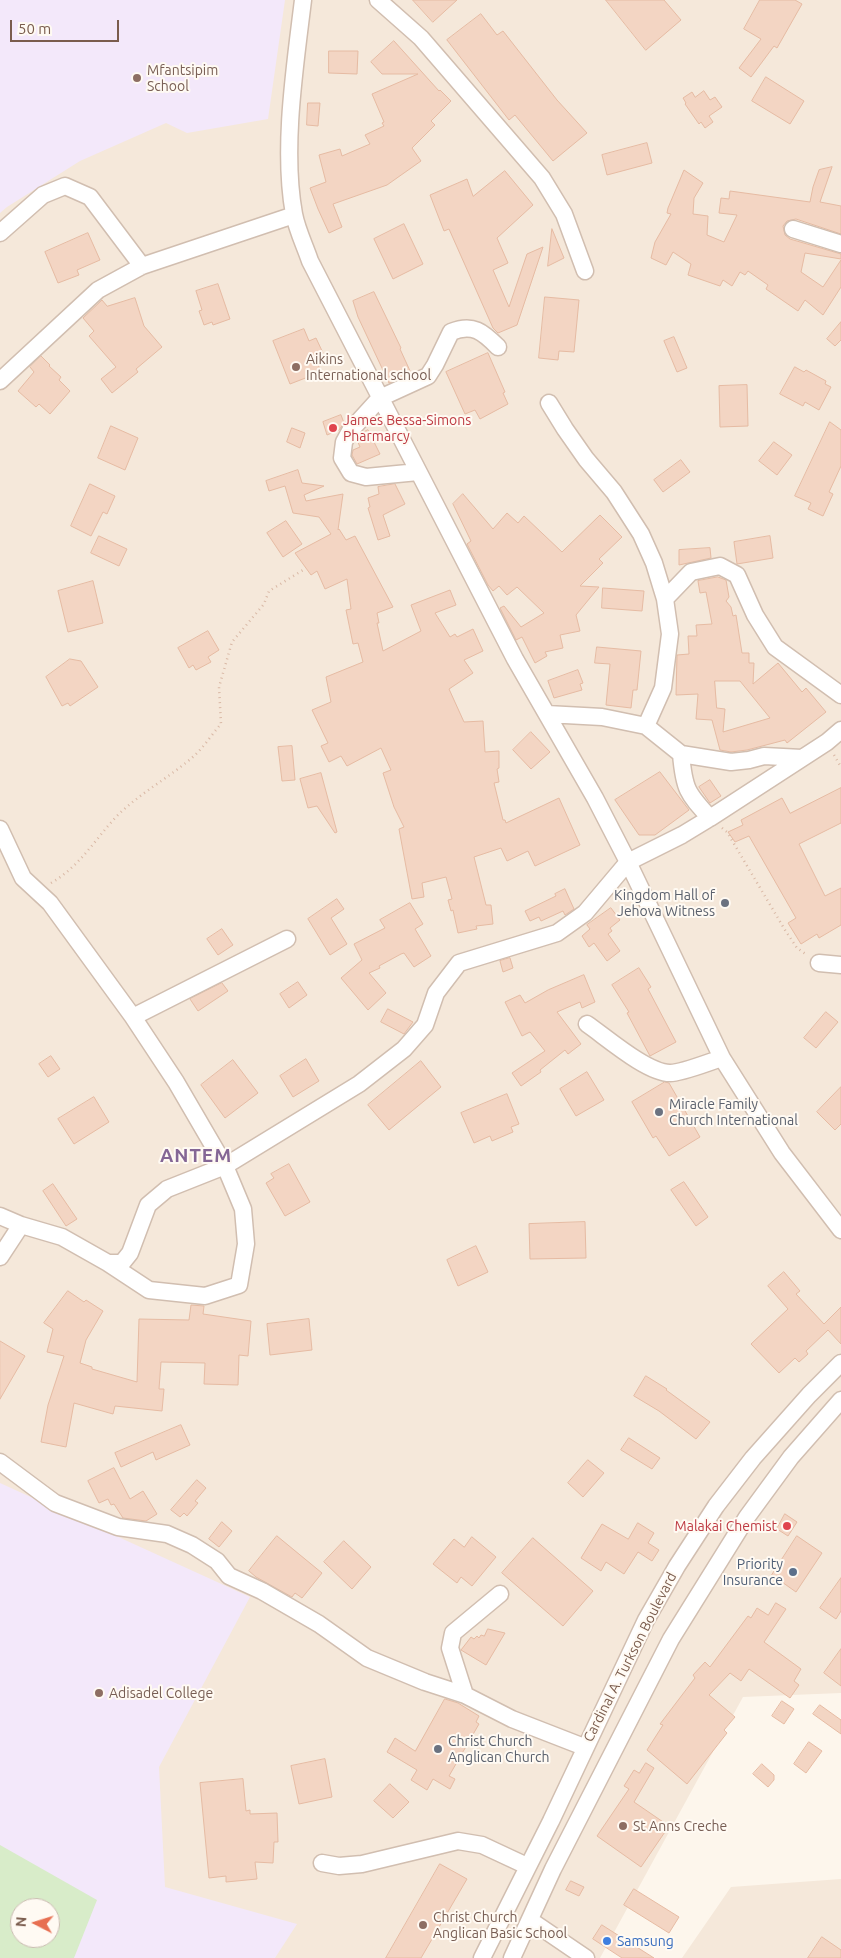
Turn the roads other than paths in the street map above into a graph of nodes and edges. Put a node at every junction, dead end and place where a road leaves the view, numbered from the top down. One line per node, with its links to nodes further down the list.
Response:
1 (303, 0): 3 (street)
2 (378, 0): 8 (street)
3 (294, 215): 7 (street); 11 (street)
4 (793, 229): 6 (street)
5 (0, 233): 7 (street)
6 (841, 244)
7 (142, 266): 10 (street)
8 (585, 271)
9 (498, 347): 11 (street)
10 (0, 381)
11 (380, 398): 13 (street); 13 (street)
12 (549, 403): 14 (street)
13 (418, 472): 16 (street)
14 (665, 599): 15 (street); 17 (street)
15 (841, 695)
16 (547, 714): 17 (street); 23 (street)
17 (646, 726): 19 (street)
18 (841, 730): 20 (street)
19 (681, 754): 20 (street); 21 (street)
20 (802, 758): 21 (street)
21 (710, 818): 23 (street)
22 (0, 829): 27 (street)
23 (628, 862): 29 (street); 30 (street)
24 (287, 939): 27 (street)
25 (819, 963): 26 (street)
26 (841, 965)
27 (133, 1017): 30 (street)
28 (587, 1024): 29 (street)
29 (722, 1058): 33 (street)
30 (225, 1166): 35 (street); 35 (street)
31 (0, 1216): 32 (street)
32 (21, 1225): 34 (street); 35 (street)
33 (841, 1230)
34 (0, 1257)
35 (108, 1263)
36 (841, 1363): 41 (street, Cardinal A. Turkson Boulevard)
37 (841, 1400): 42 (street, Cardinal A. Turkson Boulevard)
38 (0, 1462): 40 (street)
39 (500, 1594): 40 (street)
40 (465, 1695): 43 (street)
41 (607, 1704): 42 (street); 43 (street, Cardinal A. Turkson Boulevard)
42 (631, 1718): 46 (street, Cardinal A. Turkson Boulevard)
43 (584, 1747): 44 (street, Cardinal A. Turkson Boulevard)
44 (528, 1862): 45 (street); 46 (street); 48 (street, Cardinal A. Turkson Boulevard)
45 (322, 1863)
46 (553, 1869): 47 (street, Cardinal A. Turkson Boulevard)
47 (530, 1920): 49 (street, Cardinal A. Turkson Boulevard); 50 (street)
48 (482, 1958)
49 (512, 1958)
50 (586, 1958)

